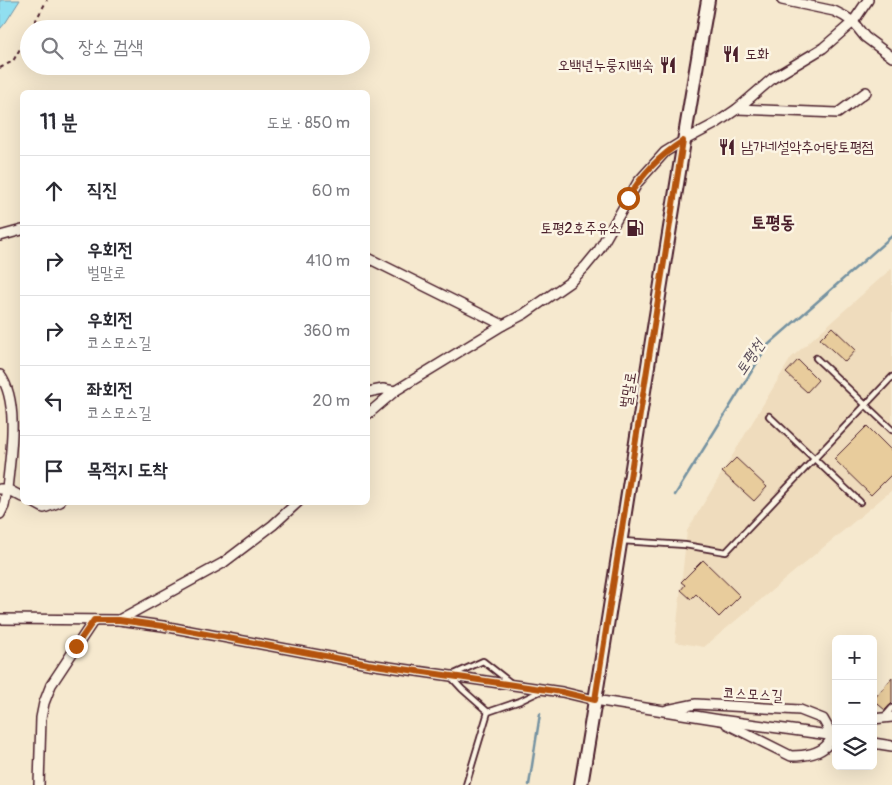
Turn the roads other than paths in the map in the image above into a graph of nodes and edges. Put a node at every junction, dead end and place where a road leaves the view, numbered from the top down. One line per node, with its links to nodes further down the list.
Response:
1 (708, 0): 8 (street, 벌말로)
2 (782, 0): 4 (street)
3 (868, 0): 4 (street)
4 (853, 22): 5 (street); 7 (street)
5 (892, 57)
6 (866, 92): 7 (street)
7 (737, 109): 8 (street)
8 (683, 141): 12 (street); 30 (street, 벌말로)
9 (20, 231): 10 (street)
10 (0, 236)
11 (370, 259): 12 (street)
12 (503, 325): 16 (street)
13 (816, 358): 18 (lane)
14 (0, 375): 23 (street)
15 (892, 376): 18 (lane)
16 (395, 391): 17 (street); 19 (street)
17 (370, 392)
18 (865, 405): 21 (lane); 22 (lane)
19 (370, 412)
20 (768, 416): 22 (lane)
21 (892, 430)
22 (815, 460): 25 (lane); 30 (lane)
23 (4, 489): 24 (street); 29 (street)
24 (20, 496)
25 (860, 502)
26 (38, 505): 27 (street)
27 (52, 505)
28 (294, 505): 33 (street)
29 (0, 514)
30 (621, 541): 37 (street, 벌말로)
31 (0, 619): 32 (street, 코스모스길)
32 (94, 620): 33 (street, 코스모스길); 48 (street)
33 (119, 620): 34 (street, 코스모스길)
34 (450, 676): 35 (street, 코스모스길); 35 (lane); 40 (lane)
35 (514, 685): 36 (street, 코스모스길)
36 (542, 690): 37 (street, 코스모스길); 40 (lane)
37 (595, 700): 39 (street, 코스모스길); 50 (street, 벌말로)
38 (892, 708): 41 (lane)
39 (663, 711): 42 (street, 코스모스길); 43 (street, 코스모스길)
40 (488, 712): 49 (lane)
41 (888, 718)
42 (720, 720): 44 (street, 코스모스길); 45 (street, 코스모스길)
43 (832, 731)
44 (832, 735)
45 (832, 738)
46 (877, 744): 47 (street)
47 (892, 746)
48 (39, 785)
49 (466, 785)
50 (581, 785)

